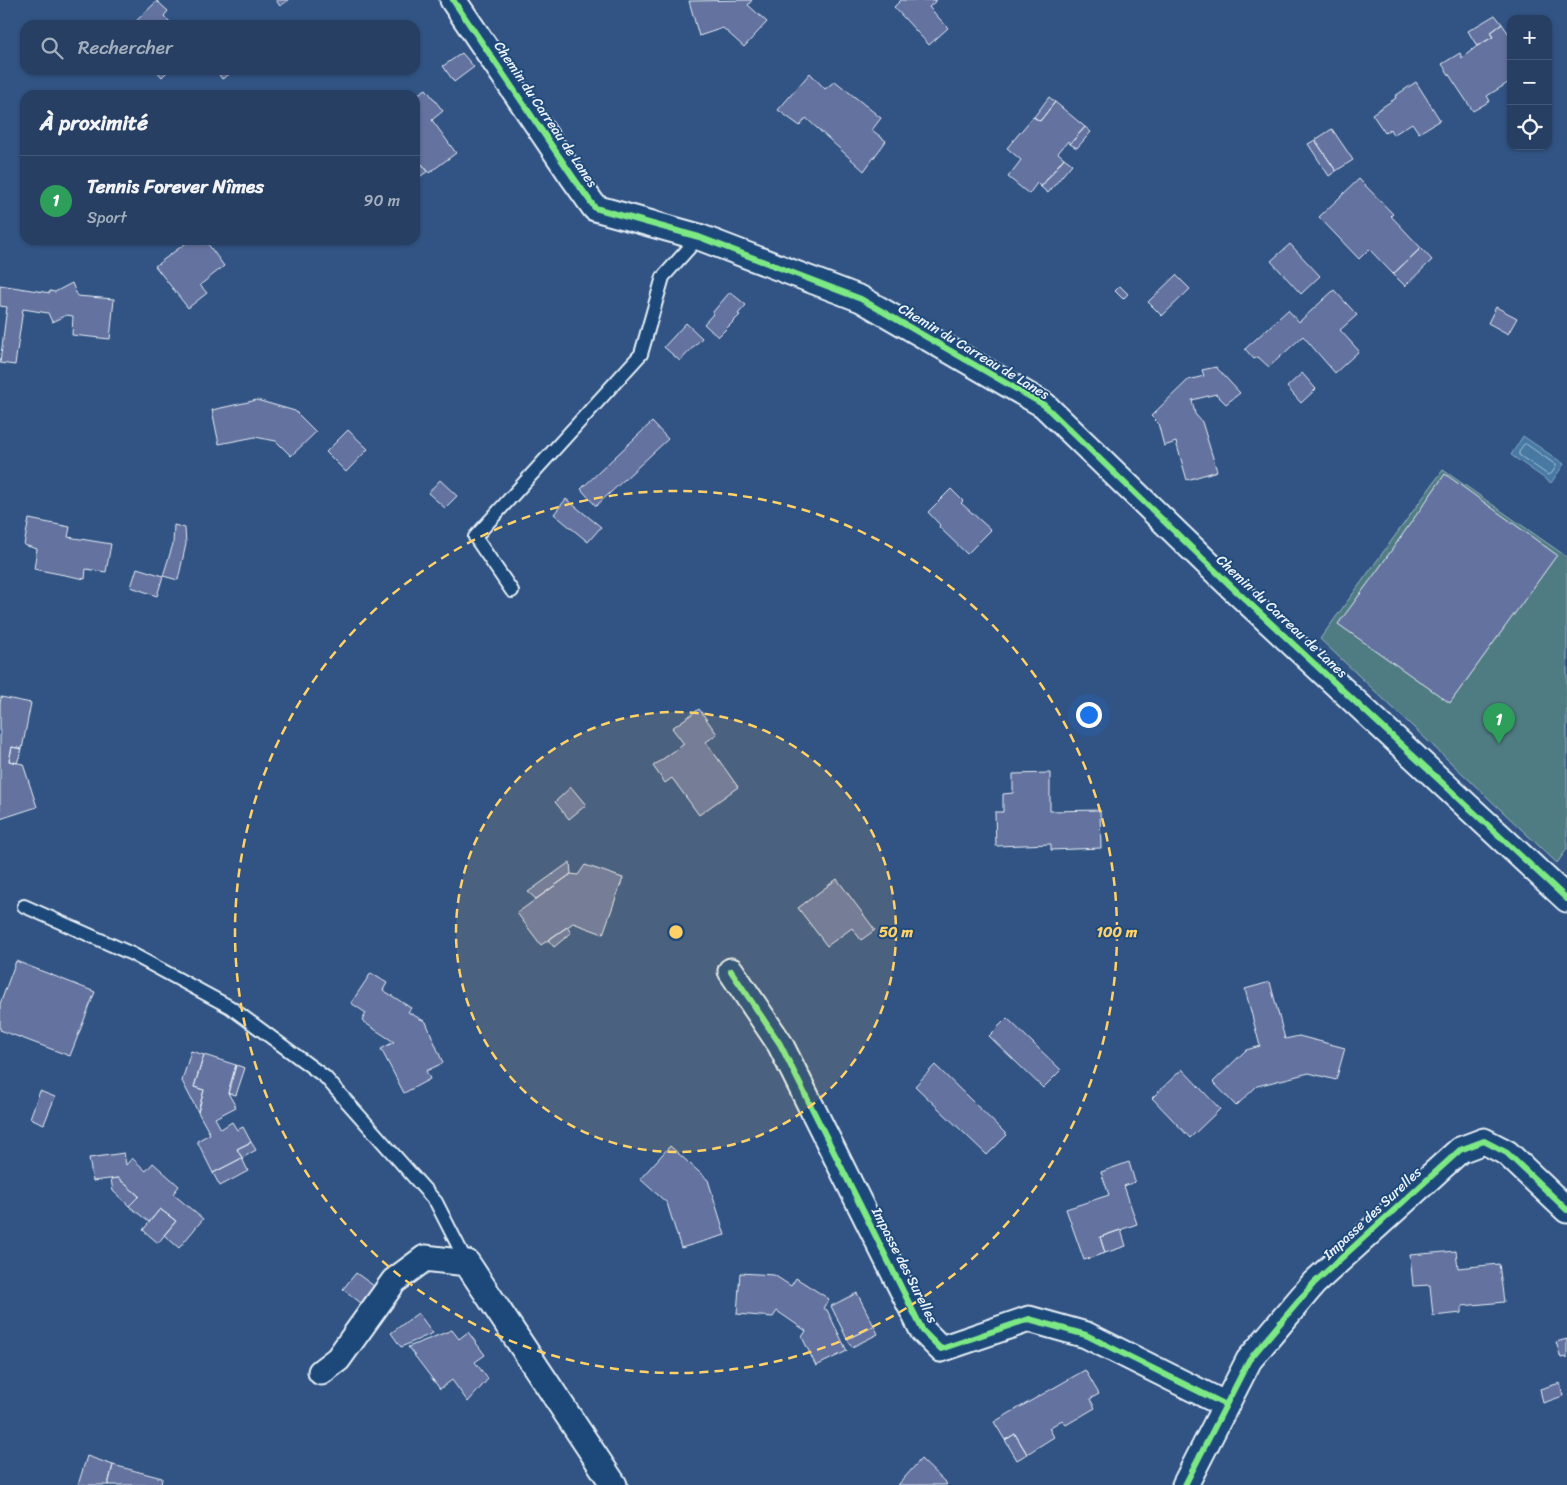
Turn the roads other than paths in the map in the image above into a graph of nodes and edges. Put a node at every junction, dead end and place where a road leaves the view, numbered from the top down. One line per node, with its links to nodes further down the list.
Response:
1 (453, 0): 2 (street, Chemin du Carreau de Lanes)
2 (699, 237): 3 (lane); 4 (street, Chemin du Carreau de Lanes)
3 (512, 591)
4 (1564, 890)
5 (24, 906): 8 (lane)
6 (731, 971): 10 (street, Impasse des Surelles)
7 (1567, 1210): 10 (street, Impasse des Surelles)
8 (468, 1263): 9 (street); 11 (street)
9 (321, 1372)
10 (1226, 1405): 12 (street, Impasse des Surelles)
11 (614, 1485)
12 (1184, 1485)

